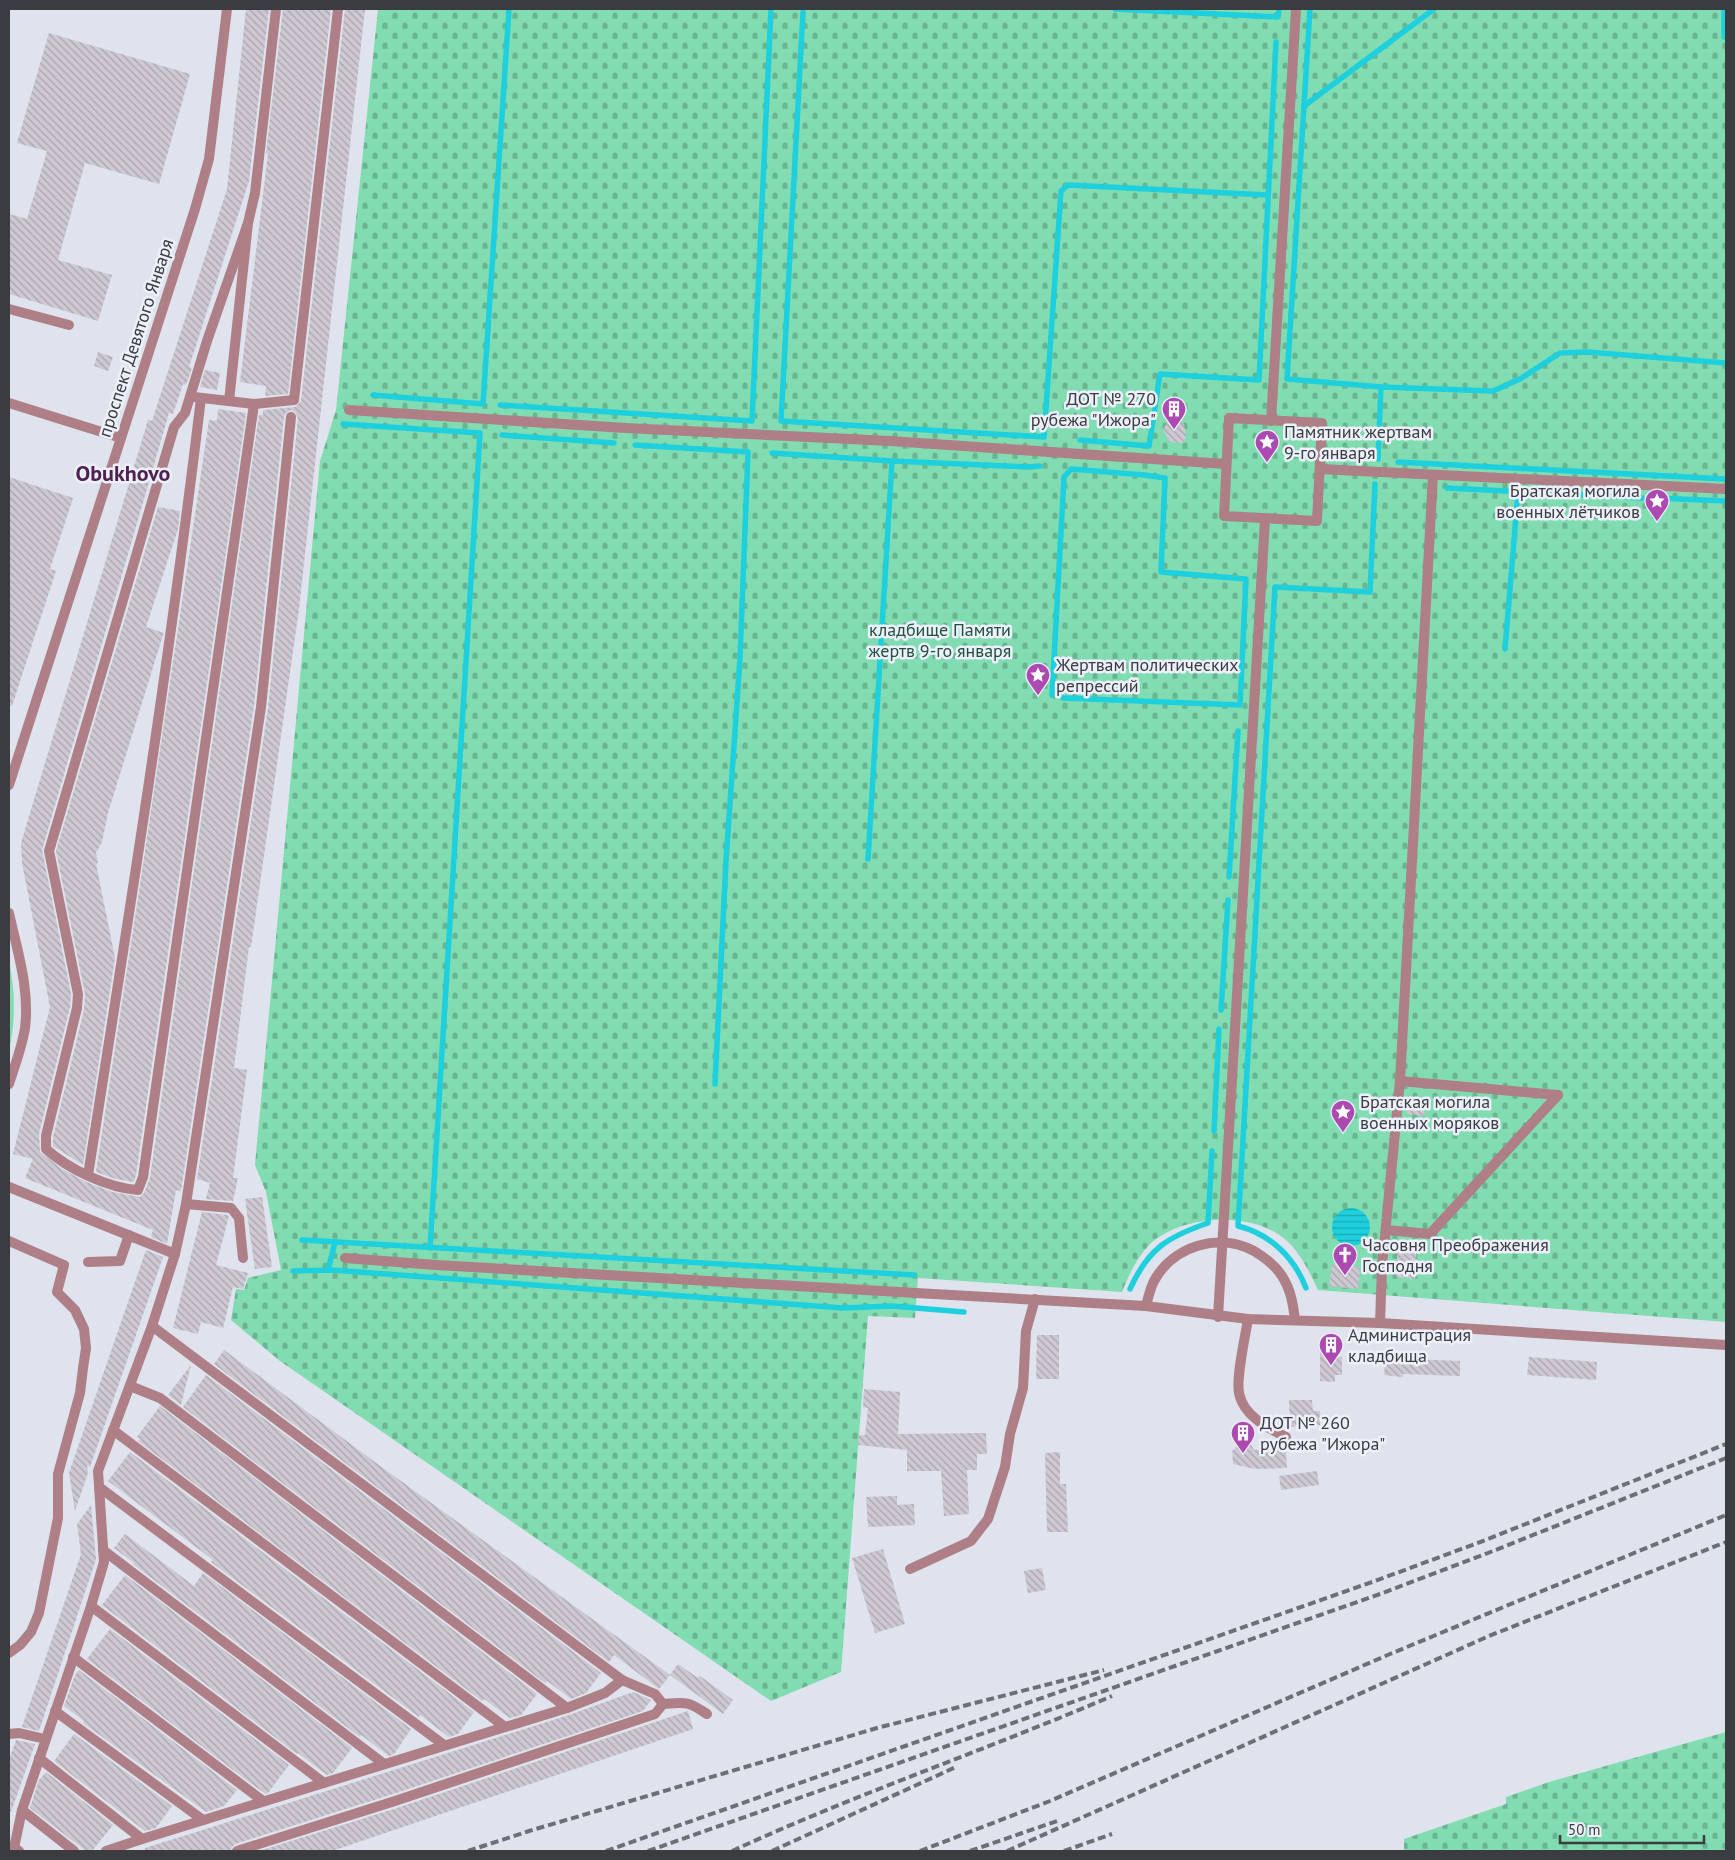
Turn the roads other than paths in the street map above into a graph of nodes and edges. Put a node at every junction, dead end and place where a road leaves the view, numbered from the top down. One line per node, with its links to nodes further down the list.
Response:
1 (227, 9): 16 (street, проспект Девятого Января)
2 (276, 9): 5 (street)
3 (338, 9): 12 (street)
4 (1296, 9): 15 (street)
5 (248, 223): 8 (street); 10 (street)
6 (9, 309): 7 (street)
7 (69, 325)
8 (190, 397): 9 (street); 26 (street)
9 (201, 398): 10 (street); 26 (street)
10 (229, 401): 12 (street)
11 (9, 403): 16 (street)
12 (254, 404): 26 (street)
13 (349, 410): 17 (street)
14 (291, 417): 28 (street)
15 (1271, 420): 17 (street); 18 (street)
16 (120, 438): 22 (street, проспект Девятого Января)
17 (1226, 464): 21 (street)
18 (1320, 468): 19 (street); 21 (street)
19 (1433, 474): 20 (street); 25 (street)
20 (1726, 489)
21 (1265, 519): 32 (street)
22 (9, 785)
23 (9, 913): 24 (street)
24 (10, 1079)
25 (1400, 1081): 29 (street); 29 (street)
26 (88, 1175)
27 (9, 1188): 30 (street)
28 (186, 1204): 33 (street); 34 (street)
29 (1386, 1230): 42 (street)
30 (130, 1235): 33 (street); 36 (street)
31 (9, 1241): 52 (street)
32 (1222, 1242): 38 (street); 39 (street); 41 (street)
33 (175, 1254): 43 (street)
34 (243, 1258)
35 (345, 1258): 37 (street)
36 (88, 1262)
37 (1035, 1299): 38 (street); 50 (street)
38 (1146, 1306): 39 (street)
39 (1218, 1317): 40 (street)
40 (1248, 1320): 41 (street); 47 (street)
41 (1295, 1320): 42 (street)
42 (1380, 1323): 44 (street)
43 (152, 1326): 45 (street); 54 (street)
44 (1726, 1345)
45 (130, 1386): 46 (street); 56 (street)
46 (113, 1430): 48 (street); 59 (street)
47 (1286, 1437)
48 (99, 1487): 49 (street); 62 (street)
49 (103, 1550): 51 (street); 64 (street)
50 (910, 1568)
51 (91, 1606): 53 (street); 65 (street)
52 (9, 1652)
53 (74, 1657): 57 (street); 66 (street)
54 (622, 1680): 55 (street); 56 (street)
55 (663, 1704): 58 (street); 73 (street)
56 (567, 1708): 59 (street)
57 (55, 1711): 61 (street); 68 (street)
58 (707, 1714)
59 (506, 1726): 62 (street)
60 (9, 1734): 61 (street)
61 (45, 1739): 63 (street)
62 (444, 1745): 64 (street)
63 (39, 1758): 67 (street); 69 (street)
64 (384, 1764): 65 (street)
65 (324, 1782): 66 (street)
66 (263, 1801): 68 (street)
67 (22, 1810): 70 (street); 71 (street)
68 (203, 1820): 69 (street)
69 (142, 1838): 72 (street)
70 (19, 1851)
71 (74, 1851)
72 (106, 1851)
73 (237, 1851)

